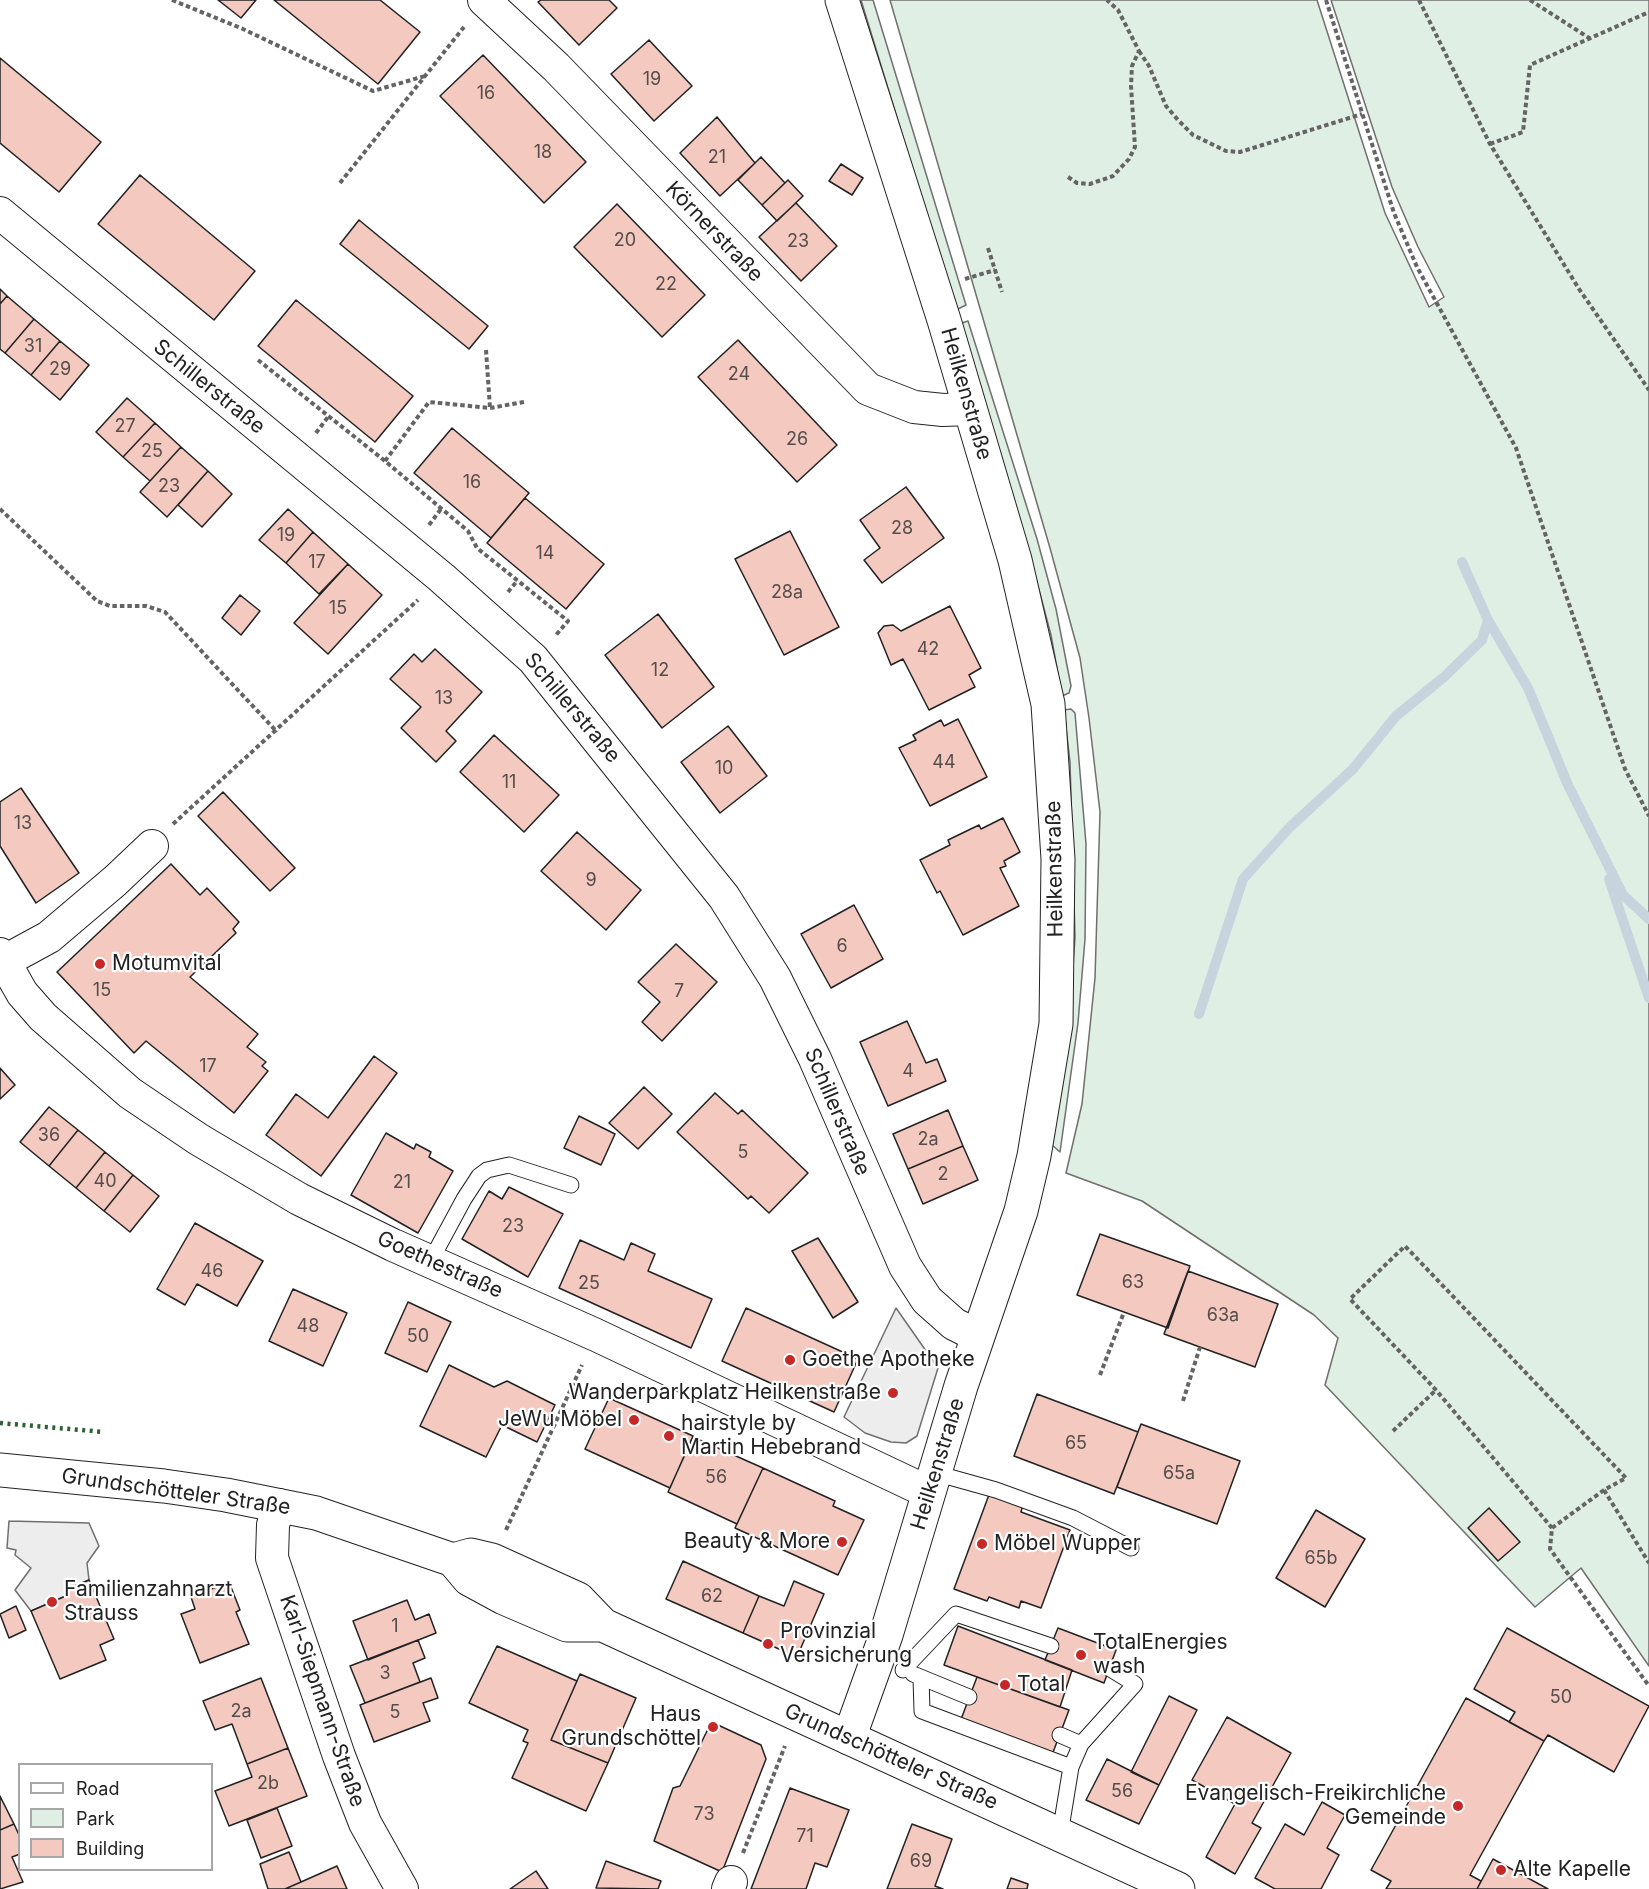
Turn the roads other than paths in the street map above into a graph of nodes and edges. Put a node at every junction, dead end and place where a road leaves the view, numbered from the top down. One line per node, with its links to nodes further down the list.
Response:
1 (842, 0): 4 (street, Heilkenstraße)
2 (486, 1): 4 (street, Körnerstraße)
3 (0, 213): 9 (street, Schillerstraße)
4 (970, 409): 9 (street, Heilkenstraße)
5 (152, 846): 6 (street, Goethestraße)
6 (3, 958): 8 (street, Goethestraße)
7 (571, 1185): 8 (lane)
8 (430, 1262): 11 (street, Goethestraße)
9 (978, 1336): 11 (street, Heilkenstraße)
10 (0, 1470): 12 (street, Grundschötteler Straße)
11 (932, 1483): 13 (lane); 17 (street, Heilkenstraße)
12 (279, 1505): 14 (street, Grundschötteler Straße); 26 (street, Karl-Siepmann-Straße)
13 (1131, 1548)
14 (453, 1560): 15 (street, Grundschötteler Straße); 15 (street, Grundschötteler Straße)
15 (603, 1625): 22 (street, Grundschötteler Straße)
16 (1051, 1646): 17 (lane)
17 (891, 1665): 19 (lane); 22 (street, Heilkenstraße)
18 (1109, 1668): 23 (lane)
19 (921, 1678): 20 (lane); 24 (lane)
20 (969, 1697)
21 (1060, 1735): 23 (lane)
22 (849, 1738): 25 (street, Grundschötteler Straße)
23 (1081, 1744): 24 (lane)
24 (1071, 1767): 25 (lane)
25 (1060, 1834): 27 (street, Grundschötteler Straße)
26 (402, 1889)
27 (1178, 1889)

